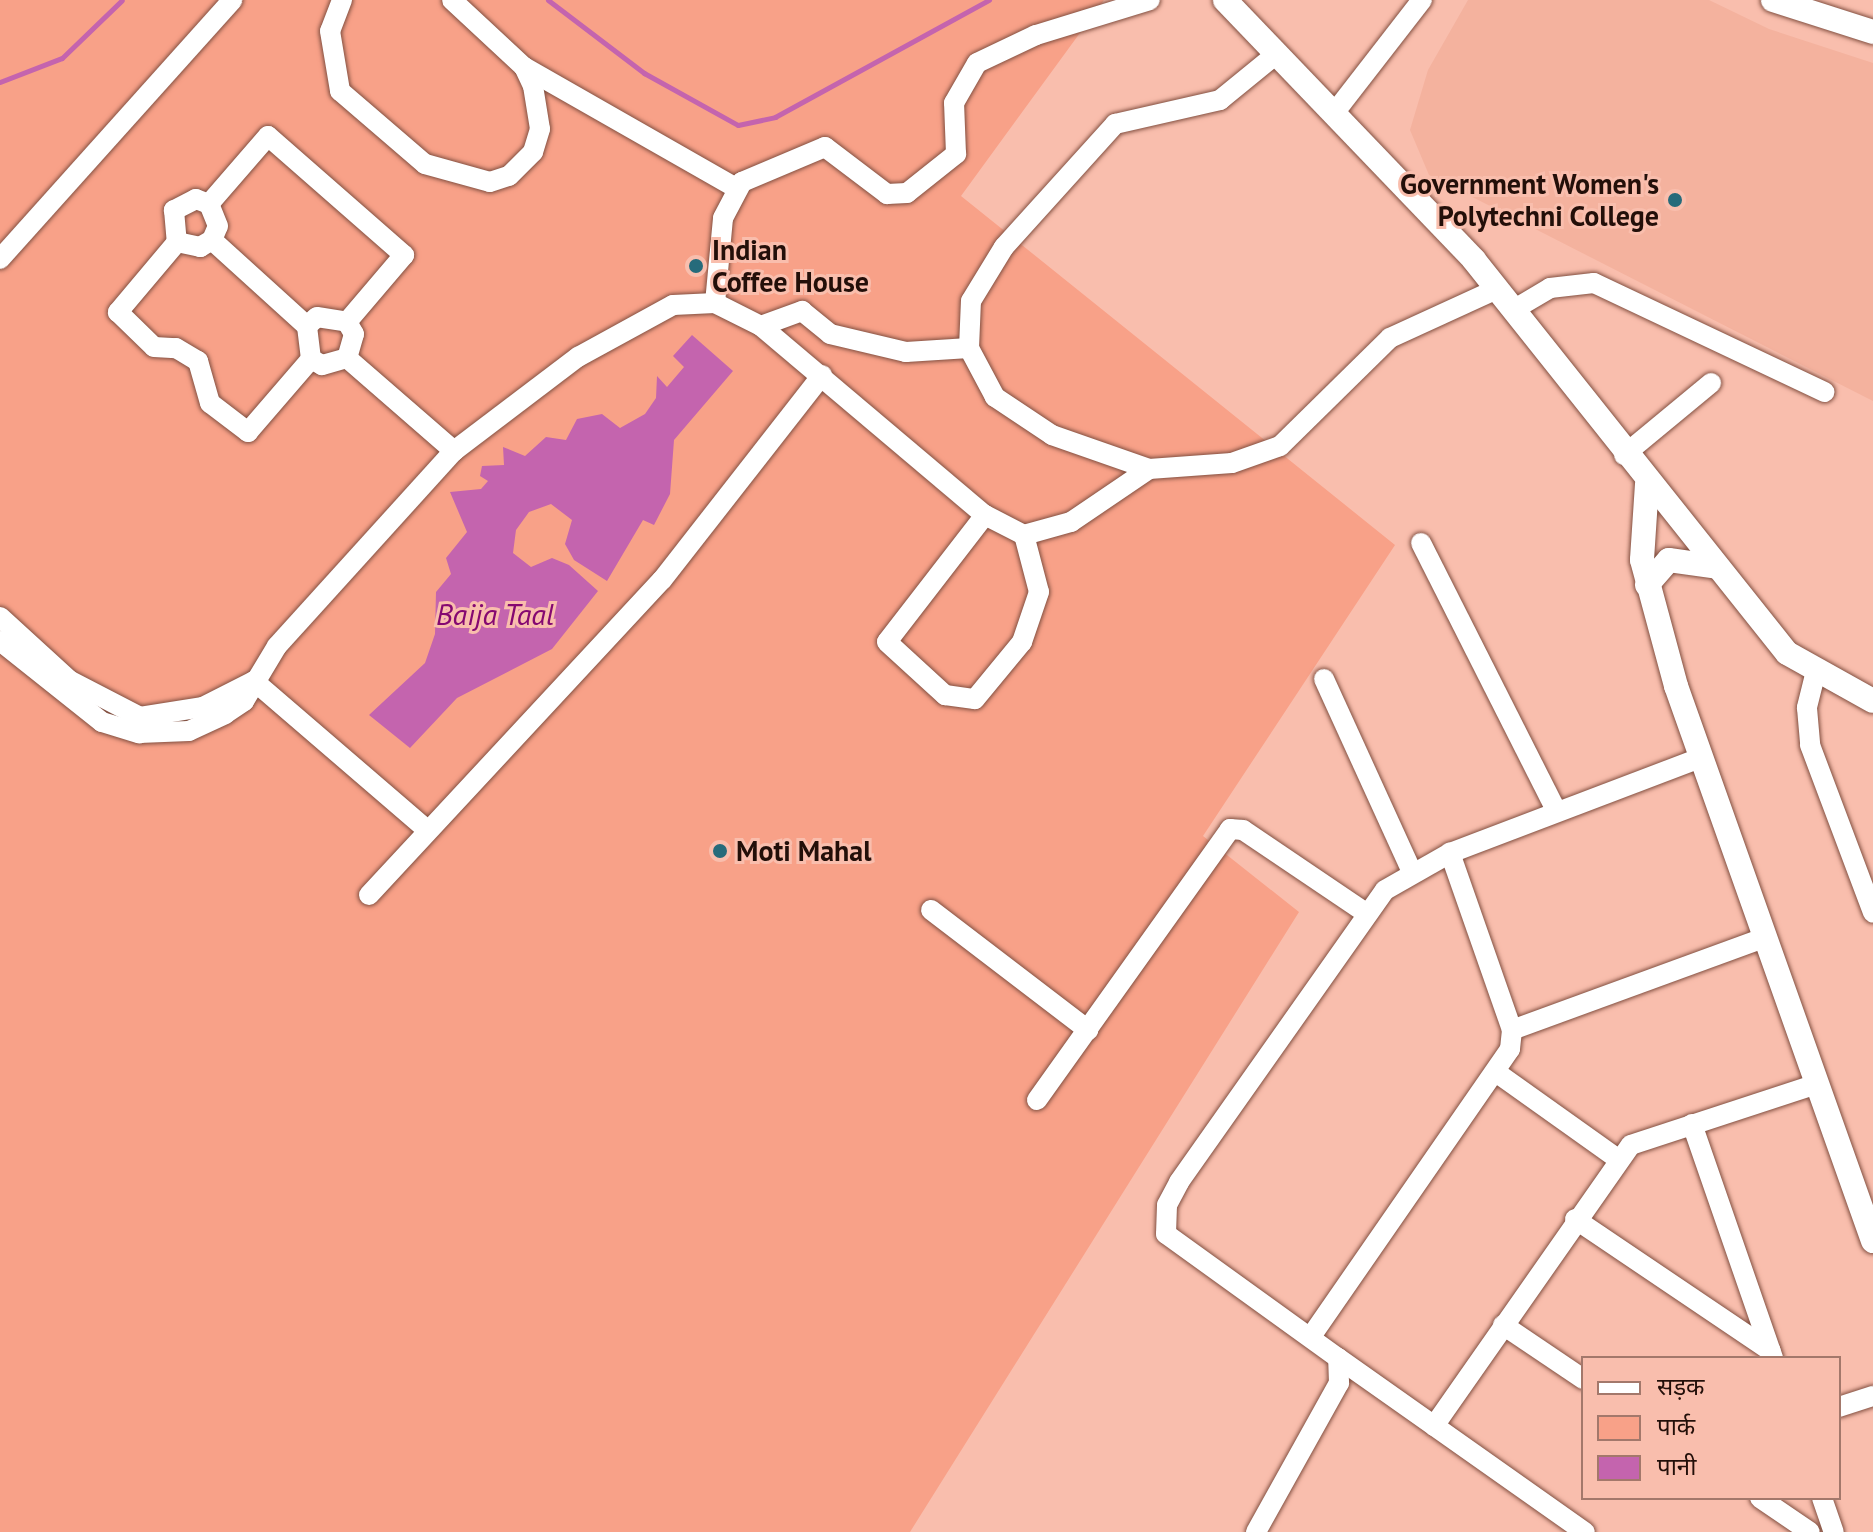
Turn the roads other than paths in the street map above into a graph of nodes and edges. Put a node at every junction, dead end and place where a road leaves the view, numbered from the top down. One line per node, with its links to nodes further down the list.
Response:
1 (232, 0): 16 (street)
2 (342, 0): 10 (street)
3 (452, 0): 10 (street)
4 (1150, 0): 12 (street)
5 (1225, 0): 9 (main road)
6 (1422, 0): 11 (street)
7 (1773, 0): 8 (main road)
8 (1873, 32)
9 (1274, 56): 11 (main road); 23 (street)
10 (524, 67): 12 (street)
11 (1335, 112): 17 (main road)
12 (738, 184): 18 (street)
13 (209, 204): 14 (street); 15 (street); 20 (street)
14 (212, 240): 15 (street); 21 (street)
15 (177, 242): 25 (street)
16 (0, 259)
17 (1495, 290): 19 (main road); 31 (street)
18 (715, 303): 22 (street); 29 (street)
19 (1513, 310): 28 (street); 30 (main road)
20 (347, 322): 21 (street); 24 (street)
21 (307, 326): 25 (street)
22 (761, 326): 23 (street); 26 (street)
23 (969, 348): 31 (street)
24 (347, 358): 25 (street); 29 (street)
25 (311, 359)
26 (822, 375): 33 (street); 46 (street)
27 (1711, 383): 30 (street)
28 (1825, 392)
29 (454, 451): 42 (street)
30 (1624, 455): 32 (main road)
31 (1149, 469): 34 (street)
32 (1647, 484): 36 (main road); 37 (main road)
33 (985, 515): 34 (street); 34 (street)
34 (1024, 535)
35 (1421, 543): 45 (street)
36 (1720, 568): 37 (main road); 40 (main road)
37 (1647, 585): 44 (main road)
38 (0, 617): 42 (street)
39 (0, 641): 42 (street)
40 (1815, 675): 43 (main road); 52 (street)
41 (1324, 679): 48 (street)
42 (254, 681): 46 (street)
43 (1868, 692)
44 (1700, 758): 45 (street); 53 (main road)
45 (1556, 810): 47 (street)
46 (425, 828): 49 (street)
47 (1450, 853): 48 (street); 55 (street)
48 (1411, 870): 51 (street)
49 (369, 895)
50 (931, 910): 54 (street)
51 (1363, 911): 54 (street); 64 (street)
52 (1873, 913)
53 (1766, 937): 55 (street); 57 (main road)
54 (1088, 1030): 58 (street)
55 (1512, 1030): 56 (street)
56 (1497, 1073): 60 (street); 64 (street)
57 (1817, 1084): 59 (street); 62 (main road)
58 (1037, 1100)
59 (1692, 1124): 60 (street); 65 (street)
60 (1618, 1159): 61 (street)
61 (1575, 1219): 63 (street); 65 (street)
62 (1873, 1241)
63 (1503, 1325): 67 (street); 70 (street)
64 (1312, 1335): 66 (street)
65 (1772, 1354)
66 (1338, 1358): 70 (street); 73 (street)
67 (1581, 1378)
68 (1873, 1396): 69 (street)
69 (1841, 1406)
70 (1434, 1426): 74 (street)
71 (1763, 1500): 75 (street)
72 (1823, 1500): 76 (street)
73 (1256, 1532)
74 (1585, 1532)
75 (1810, 1532)
76 (1834, 1532)

